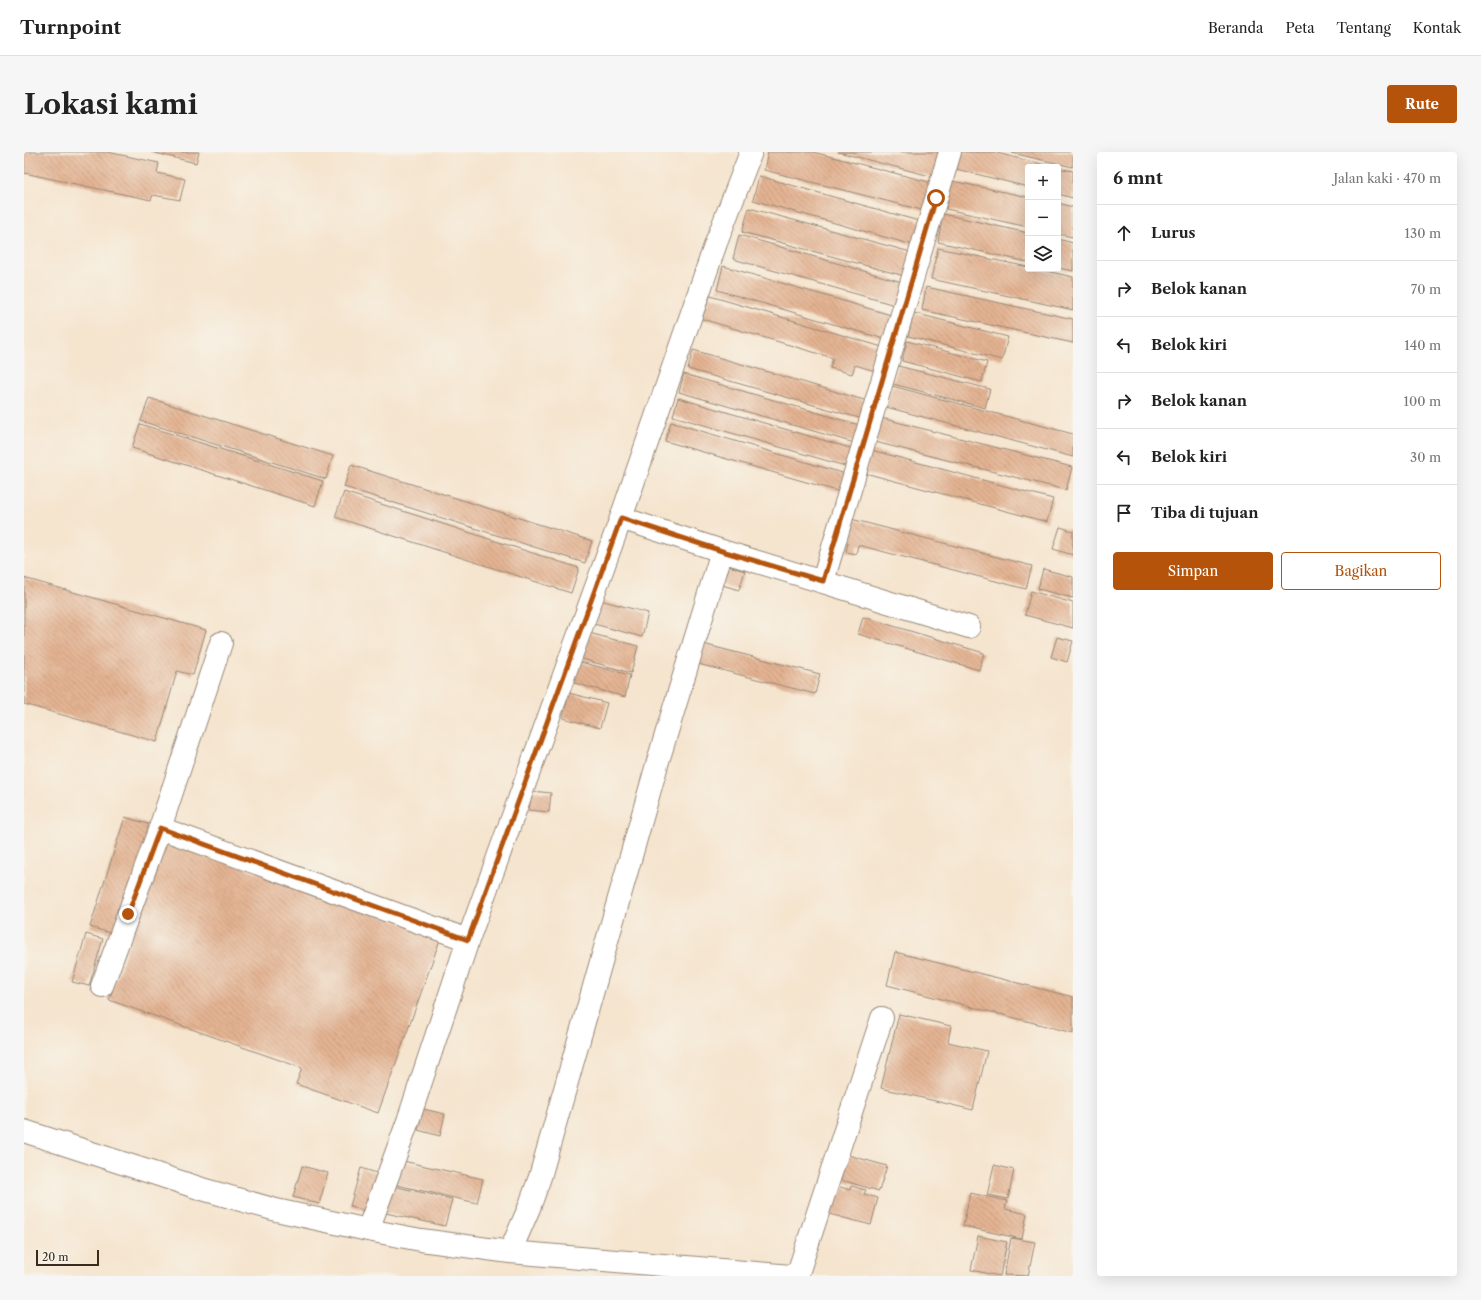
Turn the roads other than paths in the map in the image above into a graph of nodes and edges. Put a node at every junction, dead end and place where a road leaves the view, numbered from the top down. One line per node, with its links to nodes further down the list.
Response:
1 (751, 152): 3 (street)
2 (950, 152): 5 (street)
3 (621, 518): 4 (street); 9 (street)
4 (722, 551): 5 (street); 14 (street)
5 (823, 581): 6 (street)
6 (969, 626)
7 (221, 643): 8 (street)
8 (160, 828): 9 (street); 10 (street)
9 (468, 940): 13 (street)
10 (102, 986)
11 (882, 1018): 16 (street)
12 (24, 1131): 13 (street)
13 (368, 1230): 14 (street)
14 (510, 1252): 15 (street)
15 (791, 1276)
16 (797, 1276)

